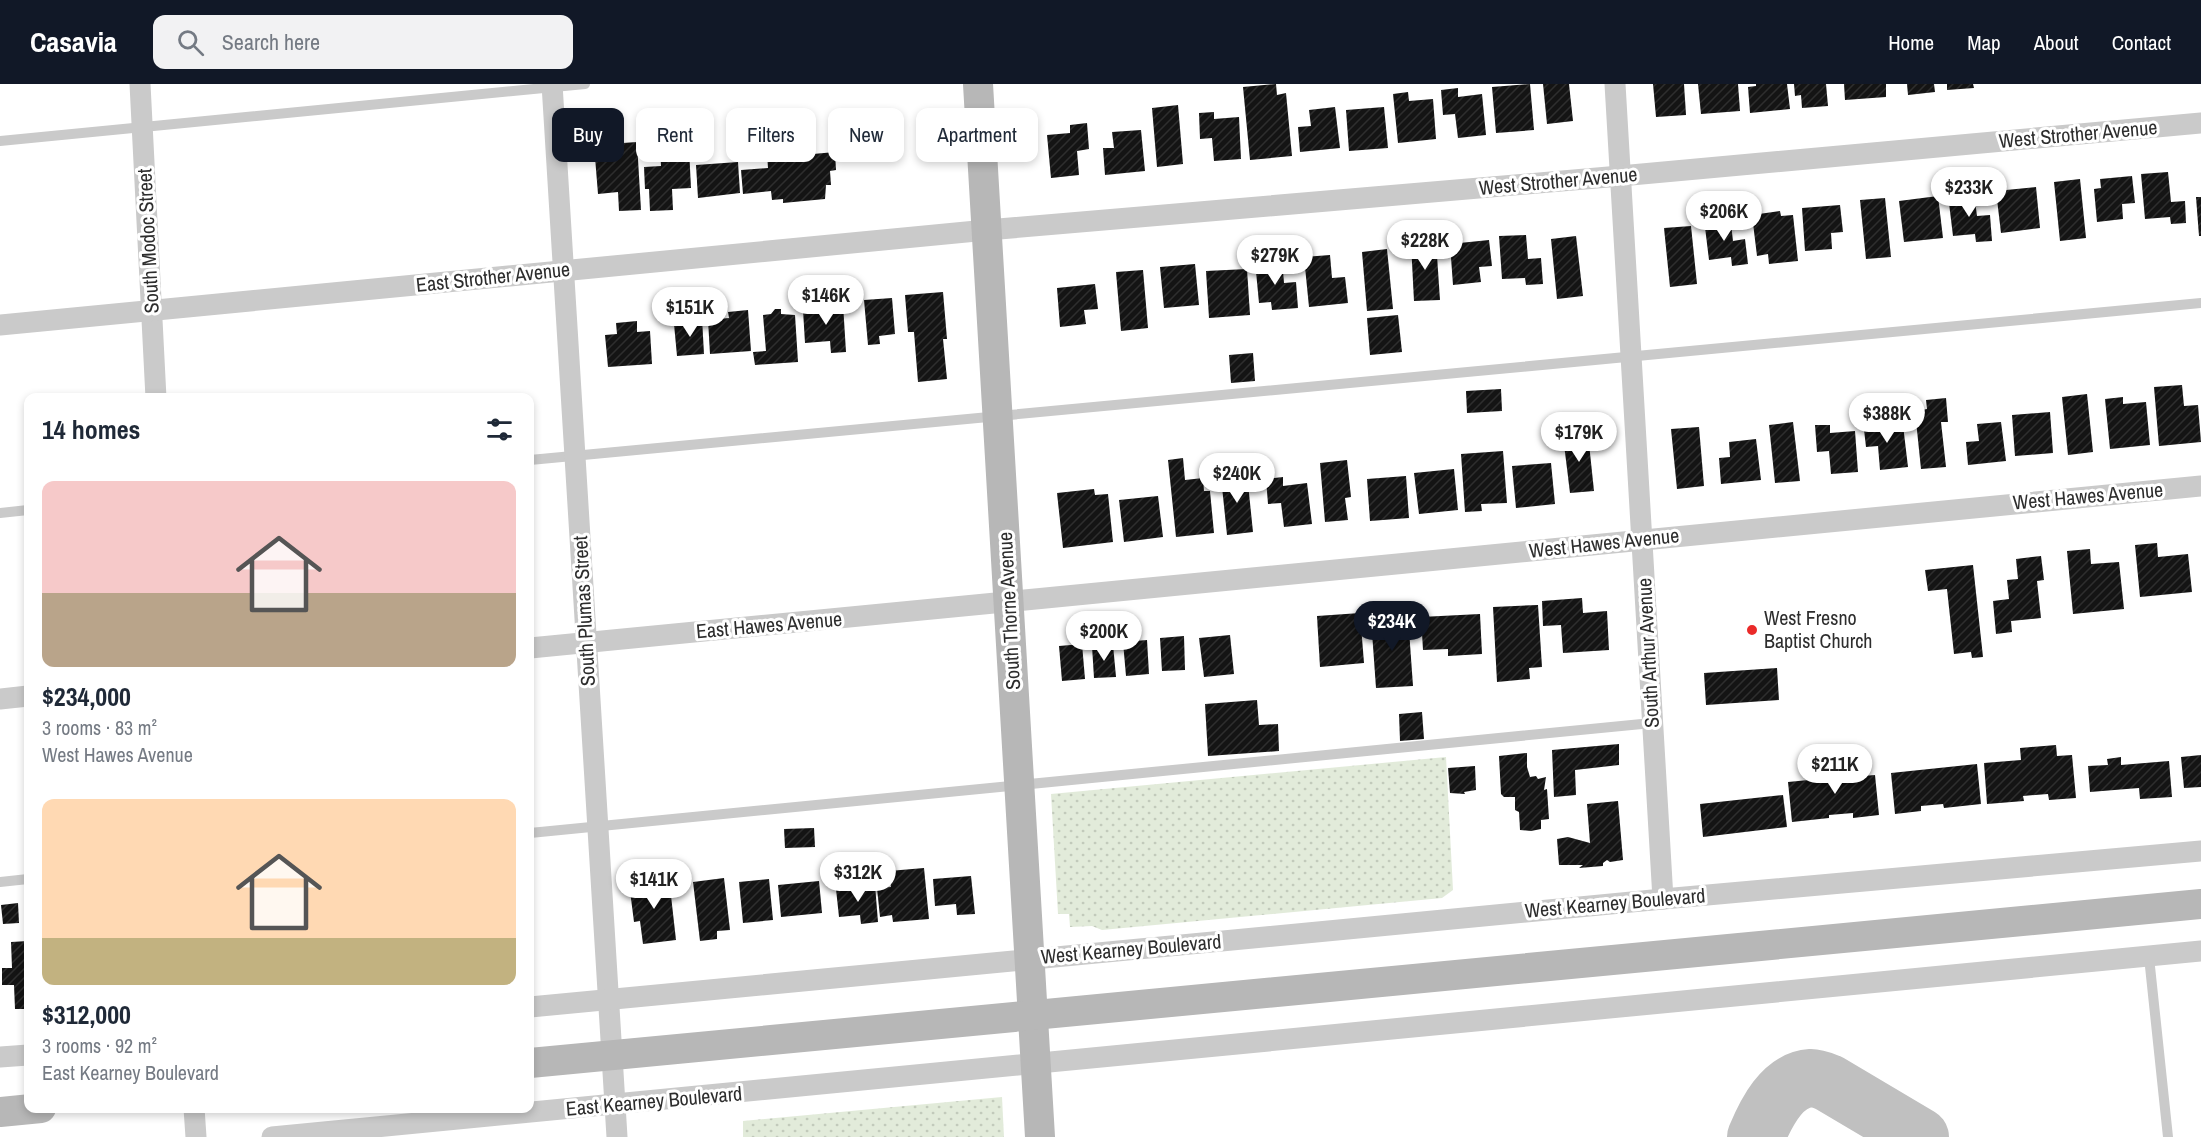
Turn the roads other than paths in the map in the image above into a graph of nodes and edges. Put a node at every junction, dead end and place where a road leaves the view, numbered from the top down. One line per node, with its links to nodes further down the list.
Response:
1 (140, 84): 7 (street, South Modoc Street)
2 (585, 84): 5 (lane)
3 (978, 84): 10 (main road, South Thorne Avenue)
4 (1615, 84): 9 (street, South Arthur Avenue)
5 (553, 86): 7 (lane); 11 (street, South Plumas Street)
6 (2201, 123): 9 (street, West Strother Avenue)
7 (142, 129): 8 (lane); 13 (street, South Modoc Street)
8 (0, 141)
9 (1620, 176): 10 (street, West Strother Avenue); 15 (street, South Arthur Avenue)
10 (987, 230): 11 (street, East Strother Avenue); 17 (main road, South Thorne Avenue)
11 (564, 270): 13 (street, East Strother Avenue); 18 (street, South Plumas Street)
12 (2201, 303): 15 (lane)
13 (152, 310): 14 (street, East Strother Avenue); 16 (street, South Modoc Street)
14 (0, 325)
15 (1631, 355): 17 (lane); 23 (street, South Arthur Avenue)
16 (156, 393)
17 (998, 415): 18 (lane); 24 (main road, South Thorne Avenue)
18 (575, 456): 19 (lane); 25 (street, South Plumas Street)
19 (534, 460)
20 (2201, 486): 23 (street, West Hawes Avenue)
21 (24, 510): 22 (lane)
22 (0, 513)
23 (1642, 539): 24 (street, West Hawes Avenue); 29 (street, South Arthur Avenue)
24 (1008, 603): 25 (street, East Hawes Avenue); 30 (main road, South Thorne Avenue)
25 (586, 643): 26 (street, East Hawes Avenue); 31 (street, South Plumas Street)
26 (534, 648)
27 (24, 696): 28 (street)
28 (0, 699)
29 (1652, 723): 30 (lane); 36 (street, South Arthur Avenue)
30 (1019, 784): 31 (lane); 40 (main road, South Thorne Avenue)
31 (597, 827): 32 (lane); 41 (street, South Plumas Street)
32 (534, 833)
33 (2201, 851): 36 (street, West Kearney Boulevard)
34 (24, 879): 35 (lane)
35 (0, 882)
36 (1663, 898): 40 (street, West Kearney Boulevard)
37 (2201, 904): 43 (main road)
38 (2201, 951): 39 (street)
39 (2149, 957): 48 (street); 59 (lane)
40 (1029, 959): 41 (street); 43 (main road, South Thorne Avenue)
41 (608, 999): 42 (street); 45 (street, South Plumas Street)
42 (534, 1007)
43 (1032, 1014): 45 (main road); 48 (main road, South Thorne Avenue)
44 (24, 1055): 46 (street)
45 (611, 1055): 47 (main road); 49 (street, South Plumas Street)
46 (0, 1057)
47 (534, 1063)
48 (1035, 1065): 49 (street, East Kearney Boulevard); 58 (main road, South Thorne Avenue)
49 (614, 1105): 52 (street, East Kearney Boulevard); 57 (street, South Plumas Street)
50 (24, 1110): 51 (main road)
51 (0, 1112)
52 (534, 1112)
53 (194, 1113): 55 (street)
54 (528, 1113): 56 (street, East Kearney Boulevard)
55 (196, 1137)
56 (272, 1137)
57 (616, 1137)
58 (1040, 1137)
59 (2168, 1137)

